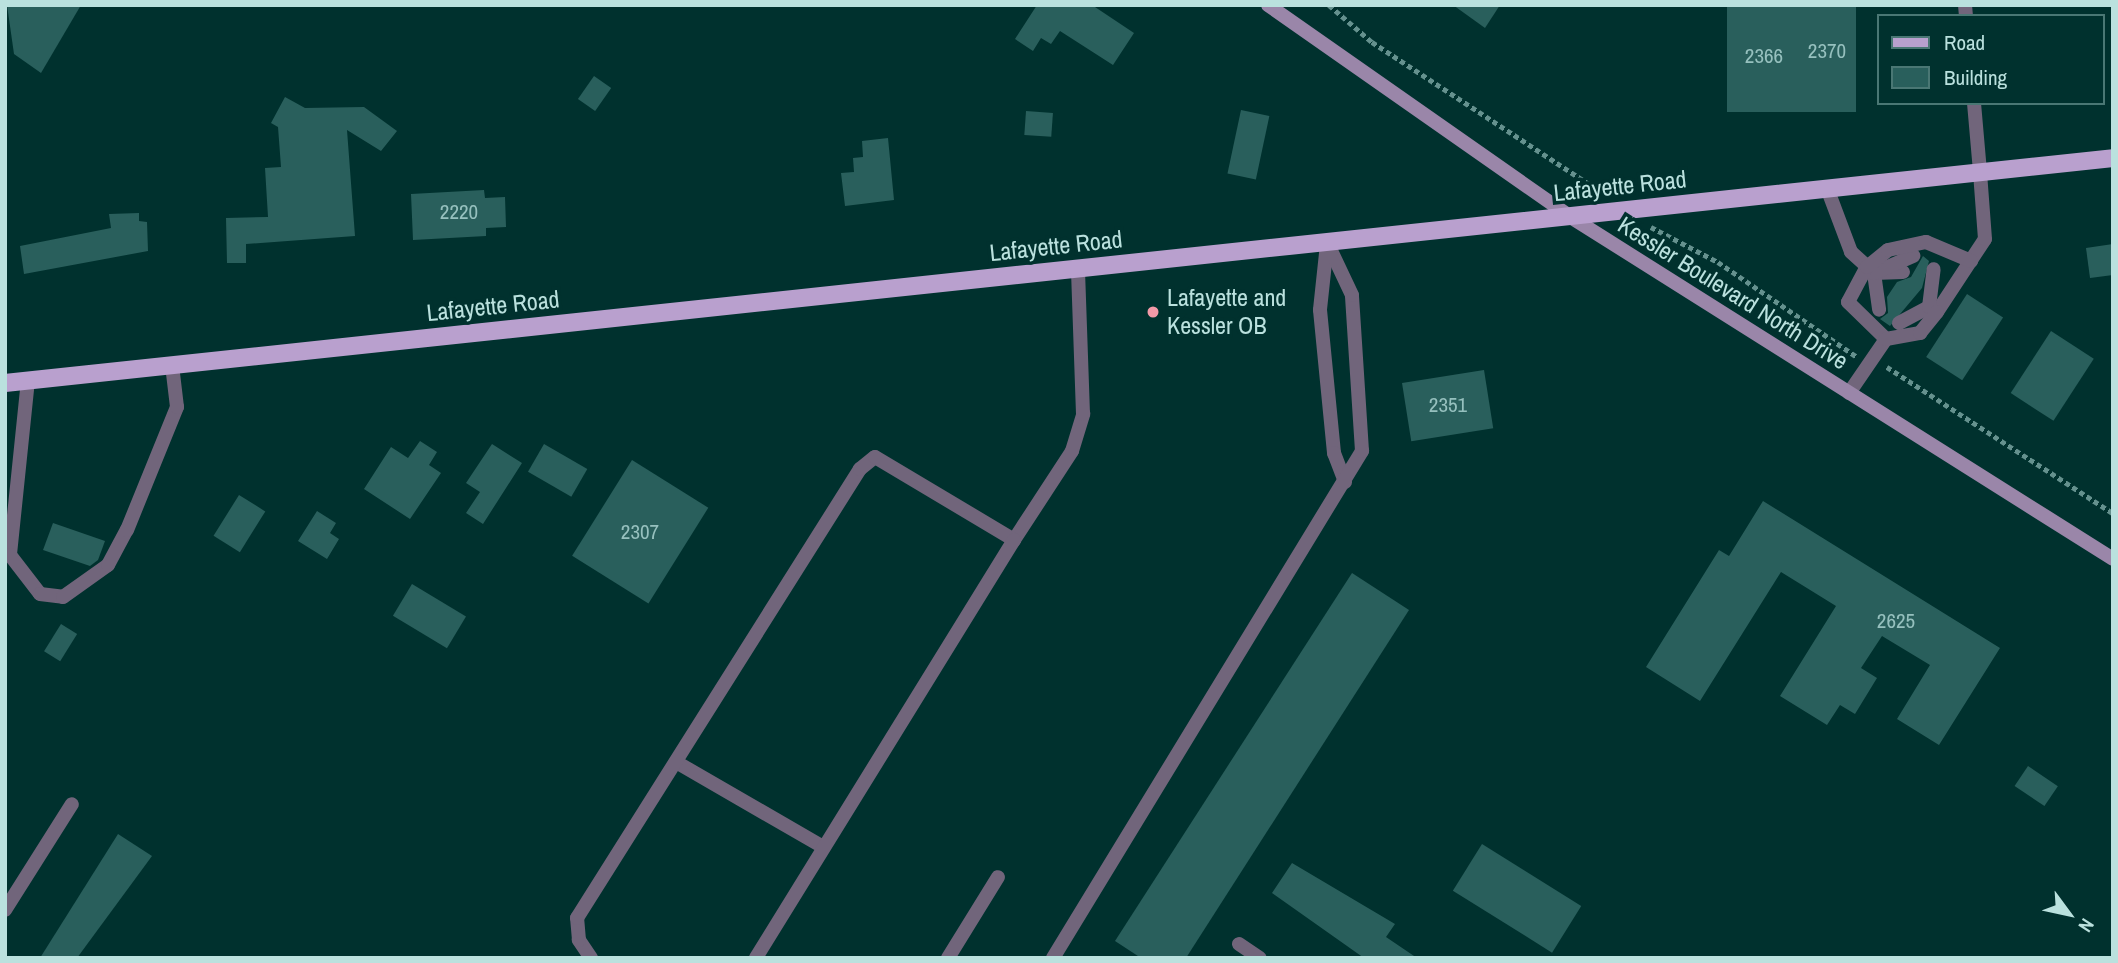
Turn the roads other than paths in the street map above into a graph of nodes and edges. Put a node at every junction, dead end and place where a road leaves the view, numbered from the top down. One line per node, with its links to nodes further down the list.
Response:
1 (1268, 5): 6 (main road, Kessler Boulevard North Drive)
2 (1974, 105): 4 (street)
3 (2113, 158): 4 (main road, Lafayette Road)
4 (1980, 172): 5 (main road, Lafayette Road); 9 (street)
5 (1827, 188): 6 (main road, Lafayette Road); 12 (street)
6 (1569, 216): 7 (main road, Lafayette Road); 24 (main road, Kessler Boulevard North Drive)
7 (1327, 242): 10 (main road, Lafayette Road); 25 (street); 25 (street)
8 (1913, 256): 12 (street)
9 (1971, 261): 12 (street); 16 (street)
10 (1078, 268): 21 (main road, Lafayette Road); 26 (street)
11 (1934, 269): 16 (street)
12 (1870, 270): 13 (street); 15 (street); 17 (street); 20 (street)
13 (1903, 272)
14 (1924, 285): 16 (street)
15 (1887, 297)
16 (1933, 309): 18 (street); 19 (street); 20 (street)
17 (1879, 310)
18 (1908, 310)
19 (1899, 323)
20 (1886, 338): 24 (street)
21 (172, 365): 22 (main road, Lafayette Road); 22 (street)
22 (29, 380): 23 (main road, Lafayette Road)
23 (5, 383)
24 (1849, 393): 27 (main road, Kessler Boulevard North Drive)
25 (1345, 482): 37 (street)
26 (1014, 540): 28 (street); 30 (street)
27 (2113, 559)
28 (676, 762): 30 (street); 34 (street)
29 (72, 804): 32 (street)
30 (823, 847): 35 (street)
31 (998, 877): 36 (street)
32 (5, 910)
33 (1239, 944): 38 (street)
34 (591, 958)
35 (756, 958)
36 (948, 958)
37 (1053, 958)
38 (1260, 958)

